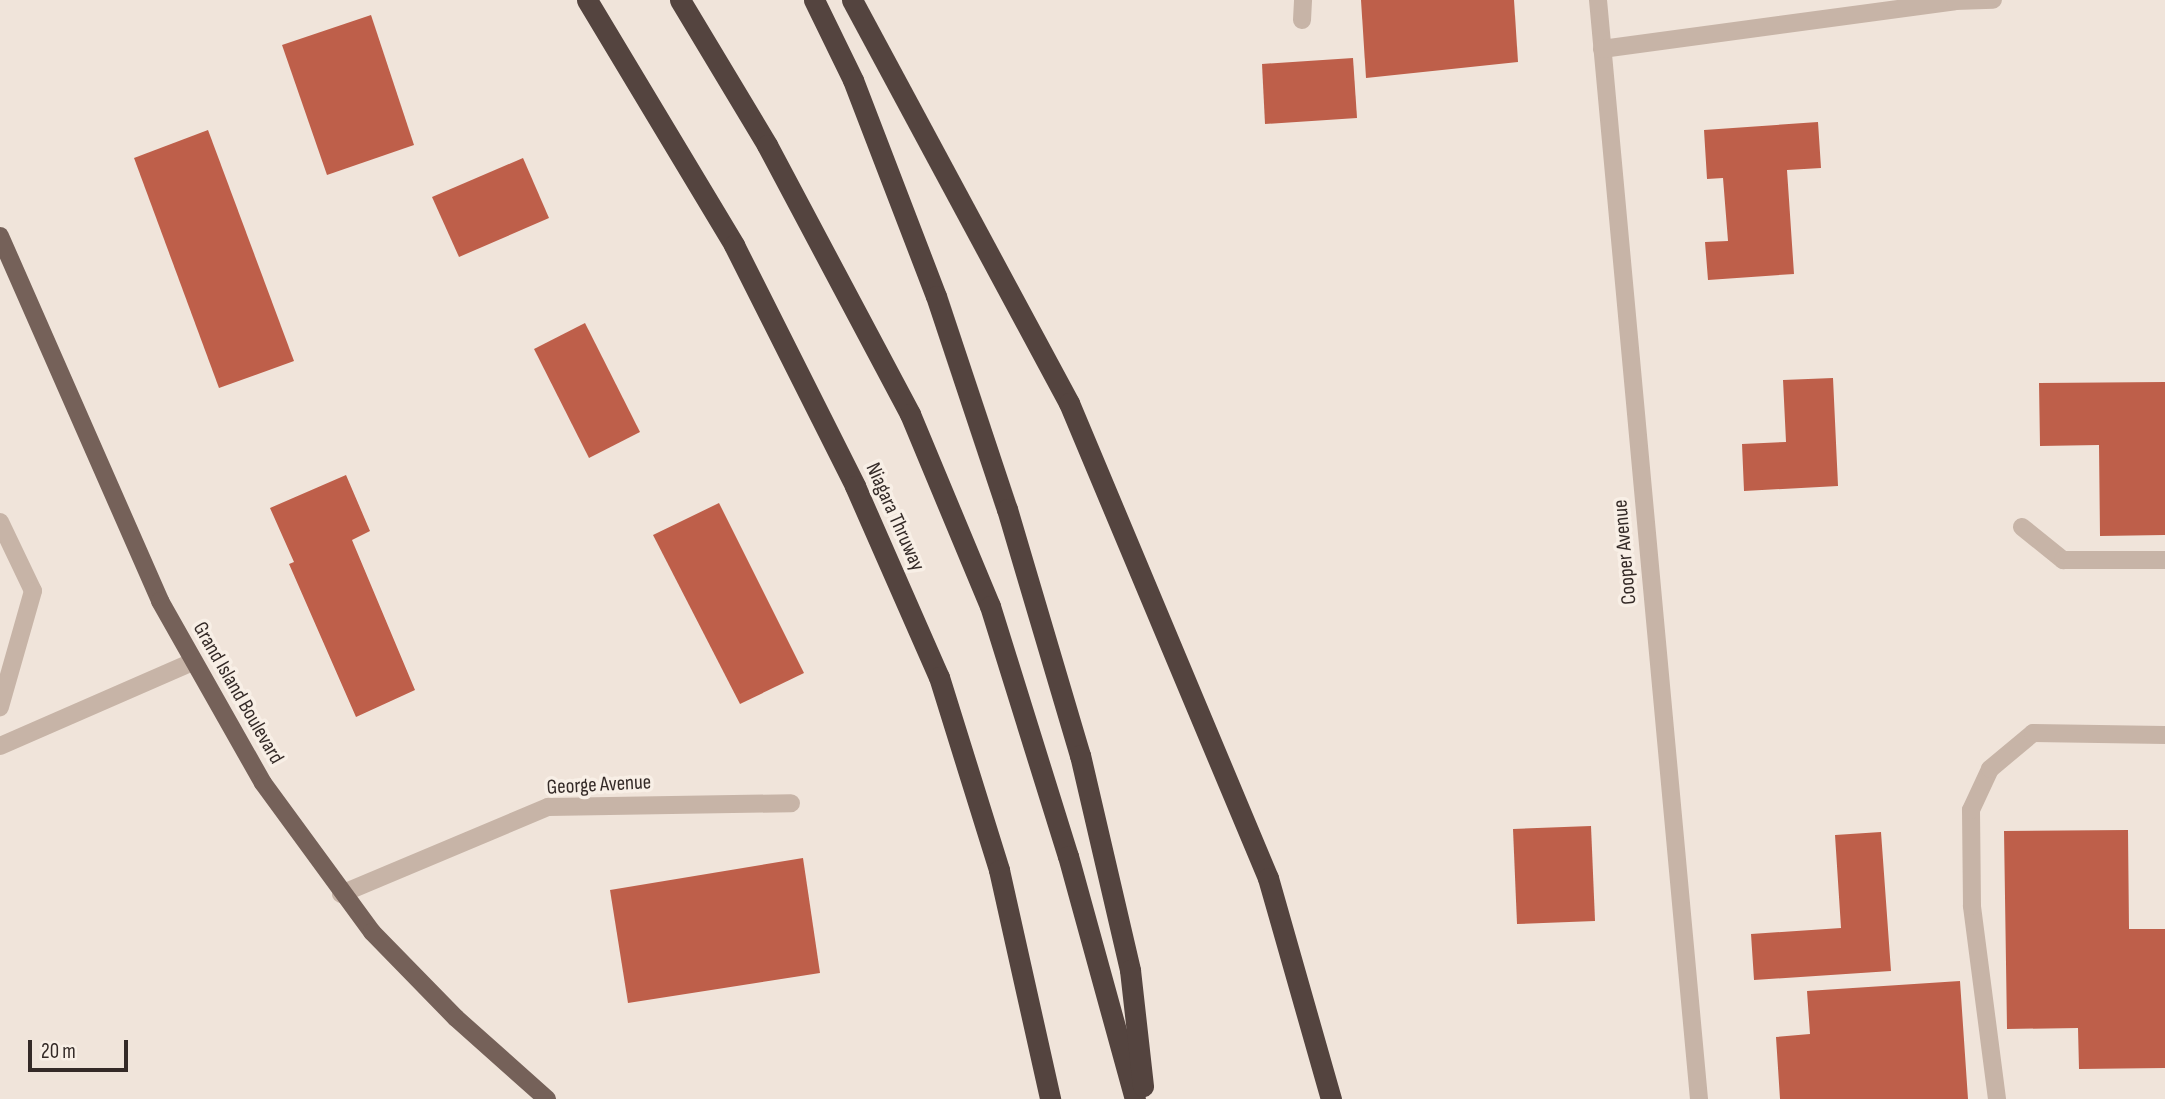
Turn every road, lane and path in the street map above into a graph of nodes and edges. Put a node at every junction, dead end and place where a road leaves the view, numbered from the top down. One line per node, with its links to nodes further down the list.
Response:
1 (586, 0): 21 (highway, Niagara Thruway)
2 (680, 0): 22 (highway)
3 (814, 0): 23 (highway)
4 (852, 0): 24 (highway)
5 (1303, 0): 8 (street)
6 (1598, 0): 9 (street, Cooper Avenue)
7 (1993, 0): 9 (street)
8 (1303, 20)
9 (1602, 48): 25 (street, Cooper Avenue)
10 (0, 236): 14 (main road, Grand Island Boulevard)
11 (0, 522): 15 (street)
12 (2022, 527): 13 (street)
13 (2165, 560)
14 (192, 662): 17 (street); 19 (main road, Grand Island Boulevard)
15 (0, 707)
16 (2165, 734): 26 (street)
17 (0, 746)
18 (791, 803): 19 (street, George Avenue)
19 (341, 894): 20 (main road, Grand Island Boulevard)
20 (547, 1099)
21 (1050, 1099)
22 (1135, 1099)
23 (1144, 1099)
24 (1331, 1099)
25 (1699, 1099)
26 (1997, 1099)

